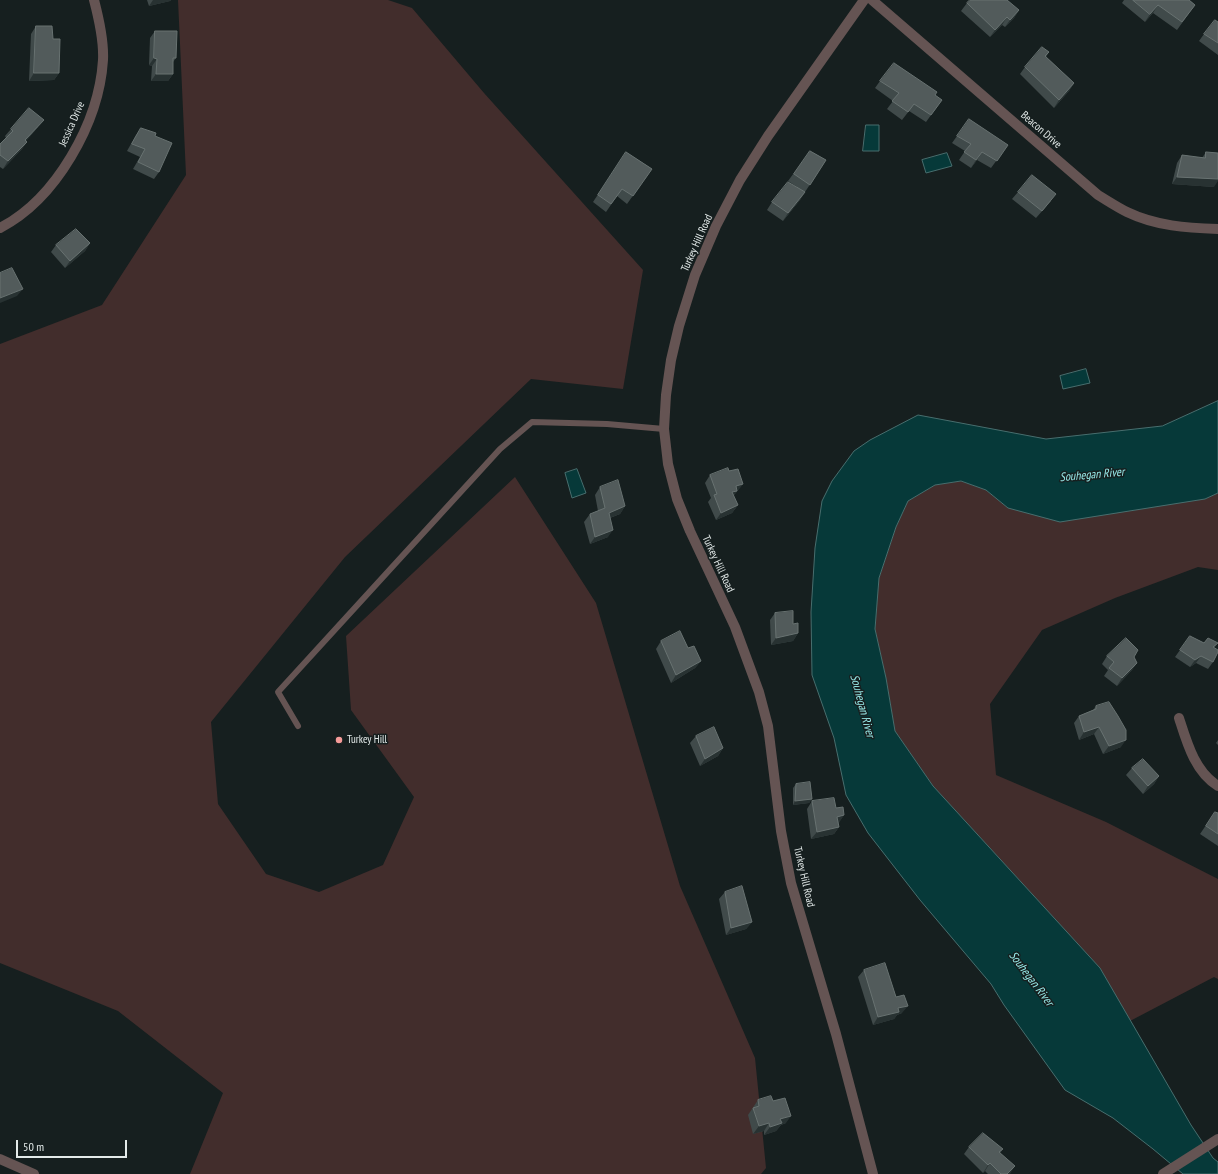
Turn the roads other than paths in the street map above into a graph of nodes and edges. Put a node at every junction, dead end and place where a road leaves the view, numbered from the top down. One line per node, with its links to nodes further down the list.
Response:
1 (94, 0): 4 (street, Jessica Drive)
2 (864, 0): 6 (street, Turkey Hill Road)
3 (872, 0): 5 (street, Beacon Drive)
4 (0, 228)
5 (1218, 229)
6 (664, 430): 8 (lane); 13 (street, Turkey Hill Road)
7 (1179, 718): 9 (street)
8 (298, 726)
9 (1218, 786)
10 (1218, 1139): 14 (street)
11 (0, 1159): 12 (street)
12 (34, 1174)
13 (873, 1174)
14 (1163, 1174)

